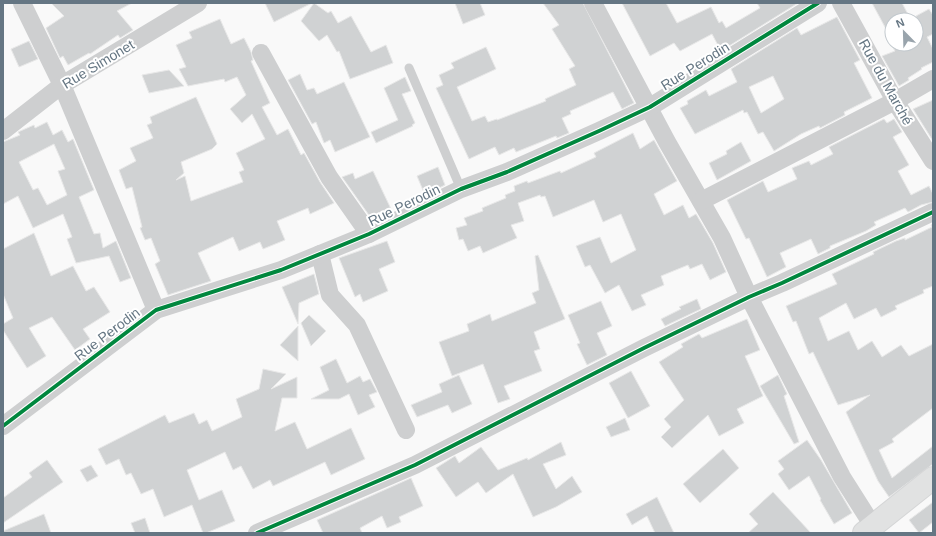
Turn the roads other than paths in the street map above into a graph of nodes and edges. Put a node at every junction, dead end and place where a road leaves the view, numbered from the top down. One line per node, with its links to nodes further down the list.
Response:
1 (22, 3): 9 (street)
2 (198, 3): 9 (street, Rue Simonet)
3 (818, 3): 11 (street, Rue Perodin)
4 (841, 3): 10 (street, Rue du Marché)
5 (596, 4): 11 (street)
6 (261, 53): 17 (street)
7 (409, 68): 14 (lane)
8 (933, 79): 10 (street)
9 (62, 85): 12 (street, Rue Simonet); 20 (street)
10 (895, 101): 13 (street, Rue du Marché); 15 (street)
11 (650, 107): 14 (street, Rue Perodin); 15 (street)
12 (3, 131)
13 (933, 161)
14 (461, 188): 17 (street, Rue Perodin)
15 (701, 201): 19 (street)
16 (933, 212): 19 (street)
17 (369, 234): 18 (street, Rue Perodin)
18 (320, 254): 20 (street, Rue Perodin); 22 (street)
19 (749, 297): 24 (street); 25 (street)
20 (156, 310): 21 (street, Rue Perodin)
21 (3, 426)
22 (406, 430)
23 (933, 478): 24 (main road)
24 (868, 529)
25 (257, 533)

